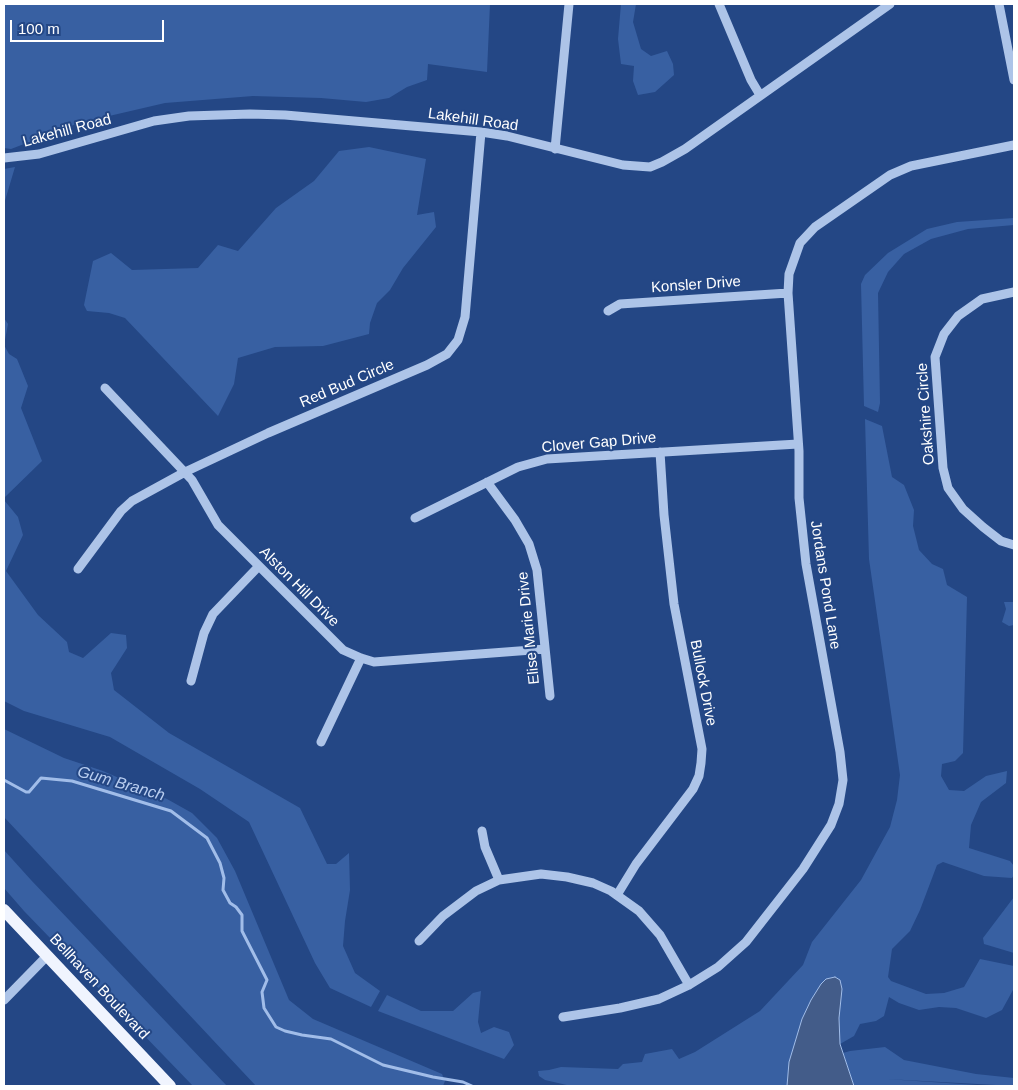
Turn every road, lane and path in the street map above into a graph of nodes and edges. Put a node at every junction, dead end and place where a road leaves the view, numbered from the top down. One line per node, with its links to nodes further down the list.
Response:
1 (569, 4): 9 (street)
2 (719, 4): 6 (street)
3 (890, 4): 6 (street, Lakehill Road)
4 (999, 4): 5 (street)
5 (1014, 80)
6 (760, 95): 9 (street, Lakehill Road)
7 (481, 132): 9 (street, Lakehill Road); 10 (street, Lakehill Road); 17 (street, Red Bud Circle)
8 (1014, 144): 12 (street, Jordans Pond Lane)
9 (554, 149)
10 (4, 158)
11 (1014, 292): 20 (street, Oakshire Circle)
12 (788, 293): 13 (street, Konsler Drive); 15 (street, Jordans Pond Lane)
13 (608, 311)
14 (105, 388): 17 (street, Alston Hill Drive)
15 (798, 444): 16 (street, Clover Gap Drive); 34 (street, Jordans Pond Lane)
16 (660, 452): 18 (street, Clover Gap Drive); 30 (street, Bullock Drive)
17 (185, 472): 21 (street, Alston Hill Drive); 22 (street, Red Bud Circle)
18 (487, 482): 19 (street, Clover Gap Drive); 23 (street, Elise Marie Drive)
19 (415, 518)
20 (1014, 546)
21 (258, 566): 24 (street, Alston Hill Drive); 25 (street)
22 (78, 569)
23 (545, 649): 24 (street, Alston Hill Drive); 26 (street, Elise Marie Drive)
24 (360, 658): 27 (street)
25 (191, 681)
26 (550, 696)
27 (321, 742)
28 (482, 830): 29 (street)
29 (499, 880): 30 (street); 32 (street)
30 (617, 894): 34 (street)
31 (4, 910): 33 (main road, Bellhaven Boulevard)
32 (419, 941)
33 (47, 956): 35 (street); 37 (main road, Bellhaven Boulevard)
34 (689, 985): 36 (street, Jordans Pond Lane)
35 (4, 1000)
36 (563, 1017)
37 (170, 1086)

